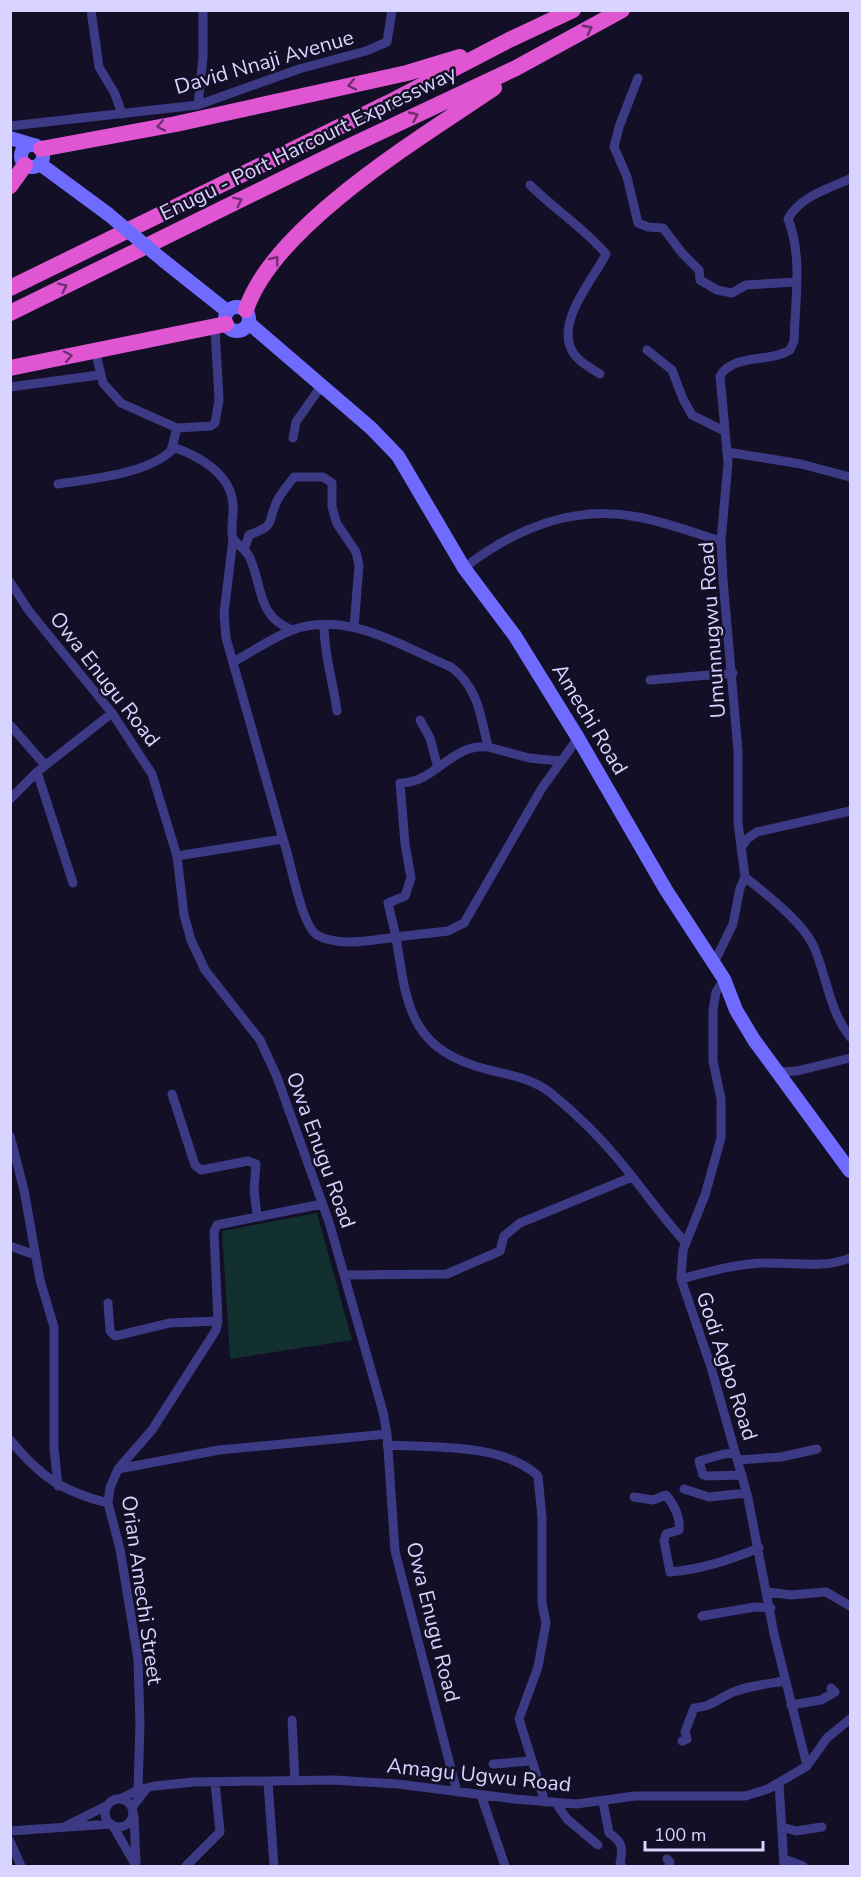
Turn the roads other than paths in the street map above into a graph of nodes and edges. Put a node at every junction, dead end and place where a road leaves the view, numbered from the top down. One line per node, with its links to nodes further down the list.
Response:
1 (90, 10): 10 (street)
2 (203, 10): 9 (street)
3 (392, 10): 9 (street, David Nnaji Avenue)
4 (573, 10): 6 (highway)
5 (622, 10): 7 (highway, Enugu - Port Harcourt Expressway, one-way to 5)
6 (509, 40): 14 (highway, one-way to 14); 19 (highway)
7 (516, 69): 20 (highway, Enugu - Port Harcourt Expressway, one-way to 7); 21 (highway, one-way to 7)
8 (638, 78): 18 (street)
9 (198, 105): 10 (street, David Nnaji Avenue)
10 (122, 114): 11 (street, David Nnaji Avenue)
11 (10, 126)
12 (10, 138): 14 (main road)
13 (10, 147): 14 (main road)
14 (32, 156): 17 (highway); 22 (main road, bridge)
15 (850, 179): 18 (street, Umunnugwu Road)
16 (530, 185): 26 (street)
17 (10, 186)
18 (796, 282): 31 (street, Umunnugwu Road)
19 (10, 288)
20 (10, 313)
21 (248, 317): 22 (main road); 22 (main road); 28 (main road, Amechi Road)
22 (223, 321): 23 (highway); 30 (street)
23 (95, 350): 25 (highway, one-way to 23); 27 (street)
24 (647, 350): 31 (street)
25 (10, 368)
26 (600, 374)
27 (99, 375): 29 (street); 30 (street)
28 (321, 385): 32 (street); 40 (main road, Amechi Road)
29 (10, 387)
30 (177, 428): 33 (street)
31 (724, 431): 34 (street, Umunnugwu Road)
32 (293, 438)
33 (173, 447): 36 (street); 37 (street)
34 (727, 452): 35 (street); 38 (street, Umunnugwu Road)
35 (850, 477)
36 (58, 484)
37 (233, 538): 39 (street); 45 (street)
38 (722, 541): 40 (street); 46 (street, Umunnugwu Road)
39 (244, 550): 43 (street); 44 (street)
40 (464, 568): 52 (main road, Amechi Road)
41 (10, 582): 49 (street, Owa Enugu Road)
42 (324, 625): 43 (street); 44 (street); 48 (street)
43 (354, 627): 53 (street)
44 (292, 630): 45 (street)
45 (233, 662): 60 (street)
46 (733, 673): 47 (street); 61 (street, Umunnugwu Road)
47 (650, 680)
48 (337, 711)
49 (112, 712): 55 (street); 62 (street, Owa Enugu Road)
50 (420, 720): 56 (street)
51 (10, 725): 55 (street)
52 (578, 738): 54 (street); 66 (main road, Amechi Road)
53 (488, 747): 54 (street); 56 (street)
54 (560, 761): 65 (street)
55 (45, 765): 57 (street)
56 (438, 768): 65 (street)
57 (36, 772): 58 (street); 64 (street)
58 (10, 799)
59 (850, 811): 61 (street)
60 (283, 839): 62 (street); 65 (street)
61 (741, 848): 63 (street, Umunnugwu Road)
62 (177, 856): 75 (street, Owa Enugu Road)
63 (746, 877): 66 (street, Umunnugwu Road); 68 (street)
64 (73, 884)
65 (396, 937): 74 (street)
66 (713, 965): 67 (main road, Amechi Road)
67 (724, 979): 70 (main road, Amechi Road); 77 (street, Godi Agbo Road)
68 (850, 1037)
69 (850, 1058): 70 (street)
70 (778, 1072): 73 (main road, Amechi Road)
71 (172, 1094): 76 (street)
72 (10, 1136): 79 (street)
73 (850, 1171)
74 (632, 1177): 77 (street); 81 (street)
75 (322, 1204): 76 (street, Orian Amechi Street); 81 (street, Owa Enugu Road)
76 (257, 1215): 84 (street, Orian Amechi Street)
77 (686, 1243): 82 (street, Godi Agbo Road)
78 (10, 1246): 79 (street)
79 (35, 1255): 92 (street)
80 (850, 1258): 82 (street)
81 (345, 1275): 85 (street, Owa Enugu Road)
82 (681, 1279): 89 (street, Godi Agbo Road)
83 (108, 1303): 84 (street)
84 (218, 1321): 90 (street, Orian Amechi Street)
85 (387, 1434): 87 (street, Owa Enugu Road); 90 (street, Orian Amechi Street)
86 (10, 1440): 92 (street)
87 (387, 1444): 108 (street); 116 (street, Owa Enugu Road)
88 (817, 1449): 89 (street)
89 (736, 1456): 91 (street, Godi Agbo Road); 91 (street)
90 (118, 1469): 96 (street, Orian Amechi Street)
91 (742, 1475): 94 (street, Godi Agbo Road)
92 (58, 1486): 96 (street)
93 (684, 1489): 94 (street)
94 (746, 1493): 97 (street, Godi Agbo Road)
95 (634, 1497): 97 (street)
96 (108, 1503): 115 (street, Orian Amechi Street)
97 (759, 1548): 98 (street, Godi Agbo Road)
98 (768, 1592): 99 (street); 100 (street, Godi Agbo Road)
99 (850, 1606)
100 (771, 1608): 101 (street); 102 (street, Godi Agbo Road)
101 (702, 1616)
102 (785, 1681): 104 (street, Godi Agbo Road); 107 (street)
103 (831, 1688): 104 (street)
104 (791, 1705): 110 (street, Godi Agbo Road)
105 (850, 1719): 110 (street, Amagu Ugwu Road)
106 (292, 1720): 111 (street)
107 (682, 1742)
108 (531, 1761): 109 (street); 119 (street)
109 (492, 1764)
110 (807, 1766): 114 (street, Amagu Ugwu Road)
111 (295, 1781): 113 (street, Amagu Ugwu Road); 116 (street, Amagu Ugwu Road)
112 (215, 1782): 113 (street, Amagu Ugwu Road); 115 (street, Amagu Ugwu Road); 134 (street)
113 (268, 1782): 135 (street)
114 (778, 1783): 120 (street, Amagu Ugwu Road); 126 (street)
115 (142, 1789): 118 (street); 123 (street)
116 (458, 1792): 117 (street, Amagu Ugwu Road)
117 (480, 1795): 119 (street, Amagu Ugwu Road); 136 (street)
118 (122, 1798): 122 (street); 123 (street)
119 (545, 1802): 121 (street, Amagu Ugwu Road)
120 (603, 1802): 121 (street, Amagu Ugwu Road); 137 (street)
121 (556, 1803): 130 (street)
122 (106, 1806): 124 (street); 125 (street)
123 (133, 1811): 124 (street); 132 (street)
124 (112, 1825): 125 (street); 132 (street)
125 (66, 1826): 128 (street)
126 (782, 1827): 127 (street); 131 (street)
127 (822, 1827)
128 (10, 1831)
129 (10, 1841): 133 (street)
130 (598, 1845)
131 (784, 1863): 138 (street)
132 (136, 1865)
133 (21, 1866)
134 (186, 1866)
135 (274, 1866)
136 (505, 1866)
137 (622, 1866)
138 (803, 1866)

